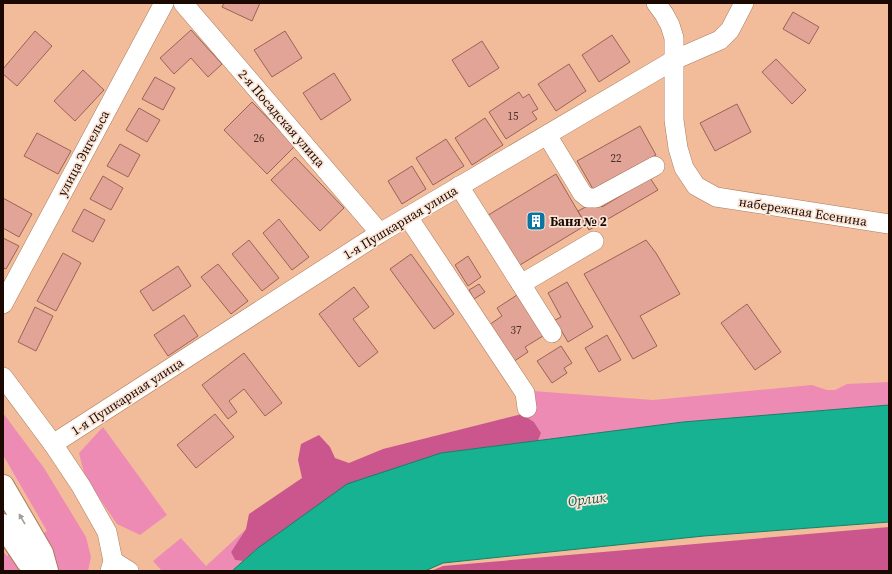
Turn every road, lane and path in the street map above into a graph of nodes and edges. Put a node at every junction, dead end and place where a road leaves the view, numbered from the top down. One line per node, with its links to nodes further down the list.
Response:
1 (164, 3): 14 (street, улица Энгельса)
2 (184, 3): 11 (street, 2-я Посадская улица)
3 (656, 3): 5 (street, набережная Есенина)
4 (744, 3): 5 (street, 1-я Пушкарная улица)
5 (674, 60): 6 (street, 1-я Пушкарная улица); 10 (street, набережная Есенина)
6 (547, 135): 7 (street); 8 (street, 1-я Пушкарная улица)
7 (655, 166)
8 (459, 186): 9 (street, 1-я Пушкарная улица); 13 (street)
9 (408, 217): 11 (street, 1-я Пушкарная улица); 17 (street)
10 (889, 224)
11 (380, 233): 18 (street, 1-я Пушкарная улица)
12 (594, 241): 13 (street)
13 (521, 284): 15 (street)
14 (3, 304)
15 (552, 333)
16 (3, 377): 18 (street)
17 (527, 408)
18 (53, 444): 21 (street)
19 (3, 486): 23 (main road, one-way to 19)
20 (3, 526): 22 (main road)
21 (112, 566): 24 (street)
22 (36, 571)
23 (47, 571)
24 (129, 571)

